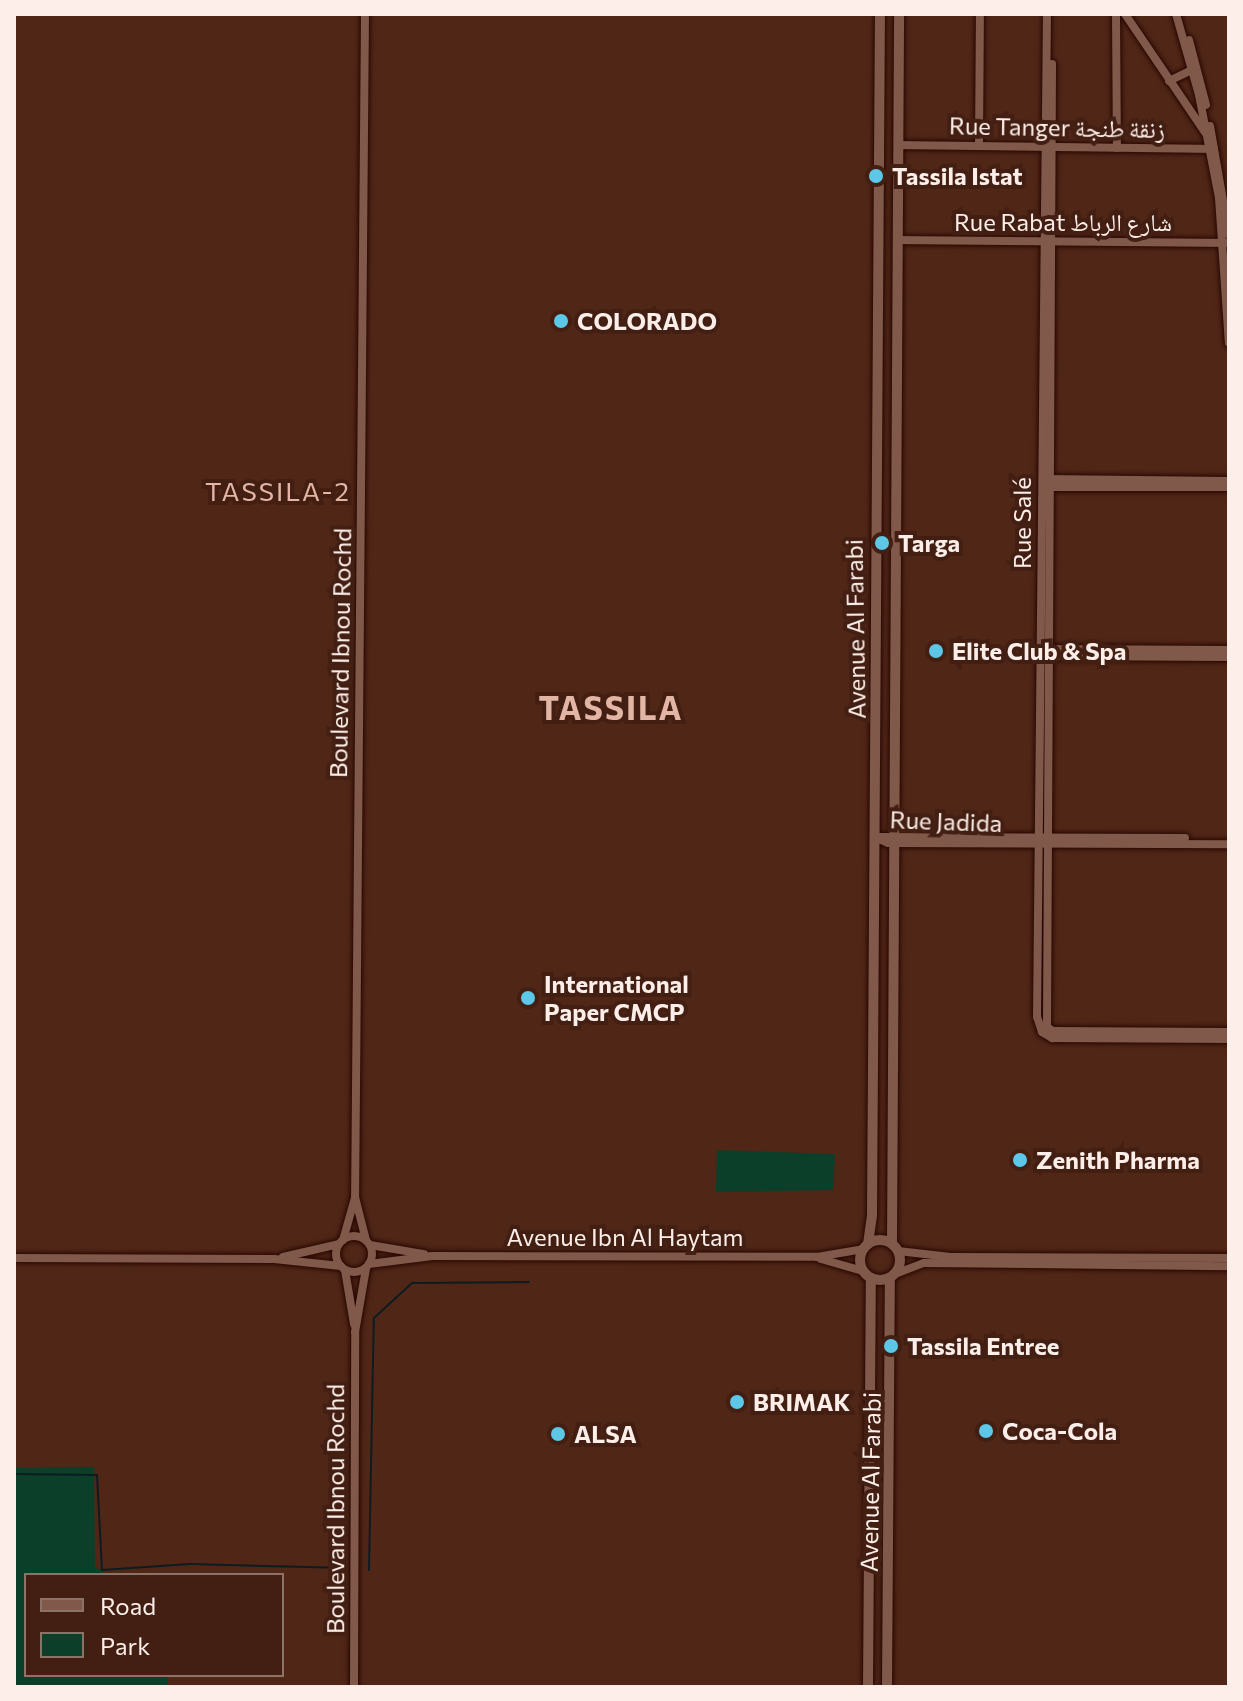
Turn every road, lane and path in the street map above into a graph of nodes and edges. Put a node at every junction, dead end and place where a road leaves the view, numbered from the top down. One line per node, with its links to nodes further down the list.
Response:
1 (365, 14): 34 (street, Boulevard Ibnou Rochd)
2 (880, 14): 27 (street, Avenue Al Farabi)
3 (899, 14): 12 (street, Avenue Al Farabi)
4 (980, 14): 13 (street)
5 (1049, 14): 14 (street, Rue Salé)
6 (1116, 14): 15 (street)
7 (1128, 14): 10 (street)
8 (1179, 14): 9 (street); 11 (street)
9 (1192, 70): 10 (street); 11 (street)
10 (1171, 80): 11 (street)
11 (1209, 137): 15 (street, Rue Tanger زنقة طنجة); 16 (street)
12 (899, 145): 13 (street, Rue Tanger زنقة طنجة); 17 (street, Avenue Al Farabi)
13 (979, 146): 14 (street, Rue Tanger زنقة طنجة)
14 (1048, 147): 15 (street, Rue Tanger زنقة طنجة); 19 (street, Rue Salé)
15 (1117, 148)
16 (1224, 195): 18 (street)
17 (897, 240): 19 (street, Rue Rabat شارع الرباط); 28 (street, Avenue Al Farabi)
18 (1227, 240): 19 (street, Rue Rabat شارع الرباط); 20 (street)
19 (1047, 241): 22 (street, Rue Salé)
20 (1229, 343)
21 (1229, 481): 22 (street)
22 (1046, 483): 23 (street); 25 (street, Rue Salé)
23 (1229, 487)
24 (1229, 650): 25 (street)
25 (1045, 652): 26 (street); 29 (street, Rue Salé)
26 (1229, 657)
27 (874, 837): 28 (street, Rue Jadida); 37 (street, Avenue Al Farabi)
28 (894, 839): 29 (street, Rue Jadida); 38 (street, Avenue Al Farabi)
29 (1043, 840): 30 (street, Rue Jadida); 31 (street, Rue Salé)
30 (1229, 841)
31 (1045, 1029): 32 (street); 33 (street)
32 (1229, 1032)
33 (1229, 1039)
34 (355, 1197): 35 (street, Boulevard Ibnou Rochd); 36 (street, Boulevard Ibnou Rochd)
35 (341, 1242): 36 (street, Avenue Ibn Al Haytam); 43 (street); 46 (street, Boulevard Ibnou Rochd)
36 (368, 1243): 39 (street, Avenue Ibn Al Haytam); 44 (street, Boulevard Ibnou Rochd)
37 (866, 1246): 38 (street); 40 (street, Avenue Ibn Al Haytam); 47 (street, Avenue Al Farabi)
38 (895, 1247): 42 (street); 48 (street, Avenue Al Farabi)
39 (432, 1256): 40 (street, Avenue Ibn Al Haytam); 44 (street, Avenue Ibn Al Haytam)
40 (817, 1257): 47 (street, Avenue Ibn Al Haytam)
41 (14, 1258): 43 (street)
42 (1229, 1258)
43 (274, 1259): 46 (street)
44 (367, 1266): 46 (street, Avenue Ibn Al Haytam); 49 (street, Boulevard Ibnou Rochd)
45 (1229, 1266): 48 (street)
46 (343, 1268): 49 (street, Boulevard Ibnou Rochd)
47 (867, 1274): 48 (street); 51 (street, Avenue Al Farabi)
48 (892, 1276): 52 (street, Avenue Al Farabi)
49 (355, 1332): 50 (street, Boulevard Ibnou Rochd)
50 (354, 1687)
51 (868, 1687)
52 (887, 1687)

